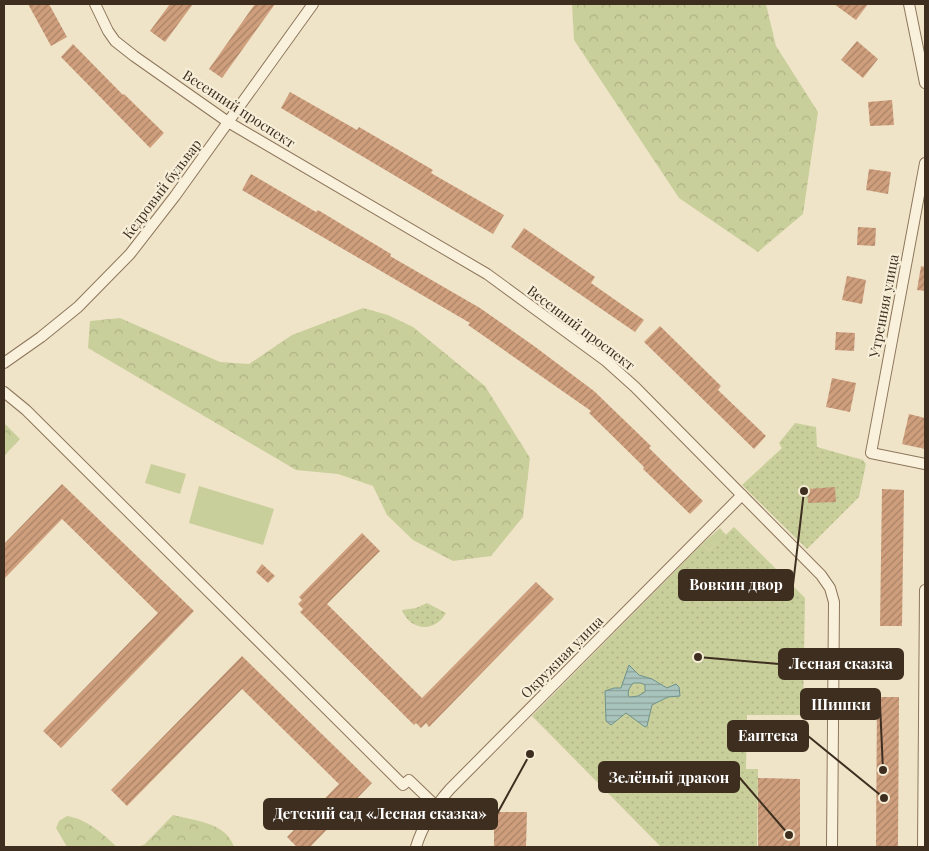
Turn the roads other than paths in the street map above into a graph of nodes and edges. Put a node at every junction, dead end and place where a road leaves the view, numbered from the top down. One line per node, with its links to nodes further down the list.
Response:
1 (95, 4): 5 (street, Весенний проспект)
2 (313, 4): 5 (street, Кедровый бульвар)
3 (909, 4): 4 (street)
4 (925, 83)
5 (228, 122): 7 (street, Кедровый бульвар); 10 (street, Весенний проспект)
6 (925, 164): 9 (street, Утренняя улица)
7 (4, 364)
8 (4, 392): 14 (street)
9 (925, 464)
10 (742, 495): 14 (street, Окружная улица); 16 (street, Весенний проспект)
11 (925, 590): 12 (street)
12 (925, 650): 13 (street)
13 (924, 791): 17 (street)
14 (436, 805): 15 (street, Окружная улица)
15 (416, 847)
16 (832, 847)
17 (923, 847)

